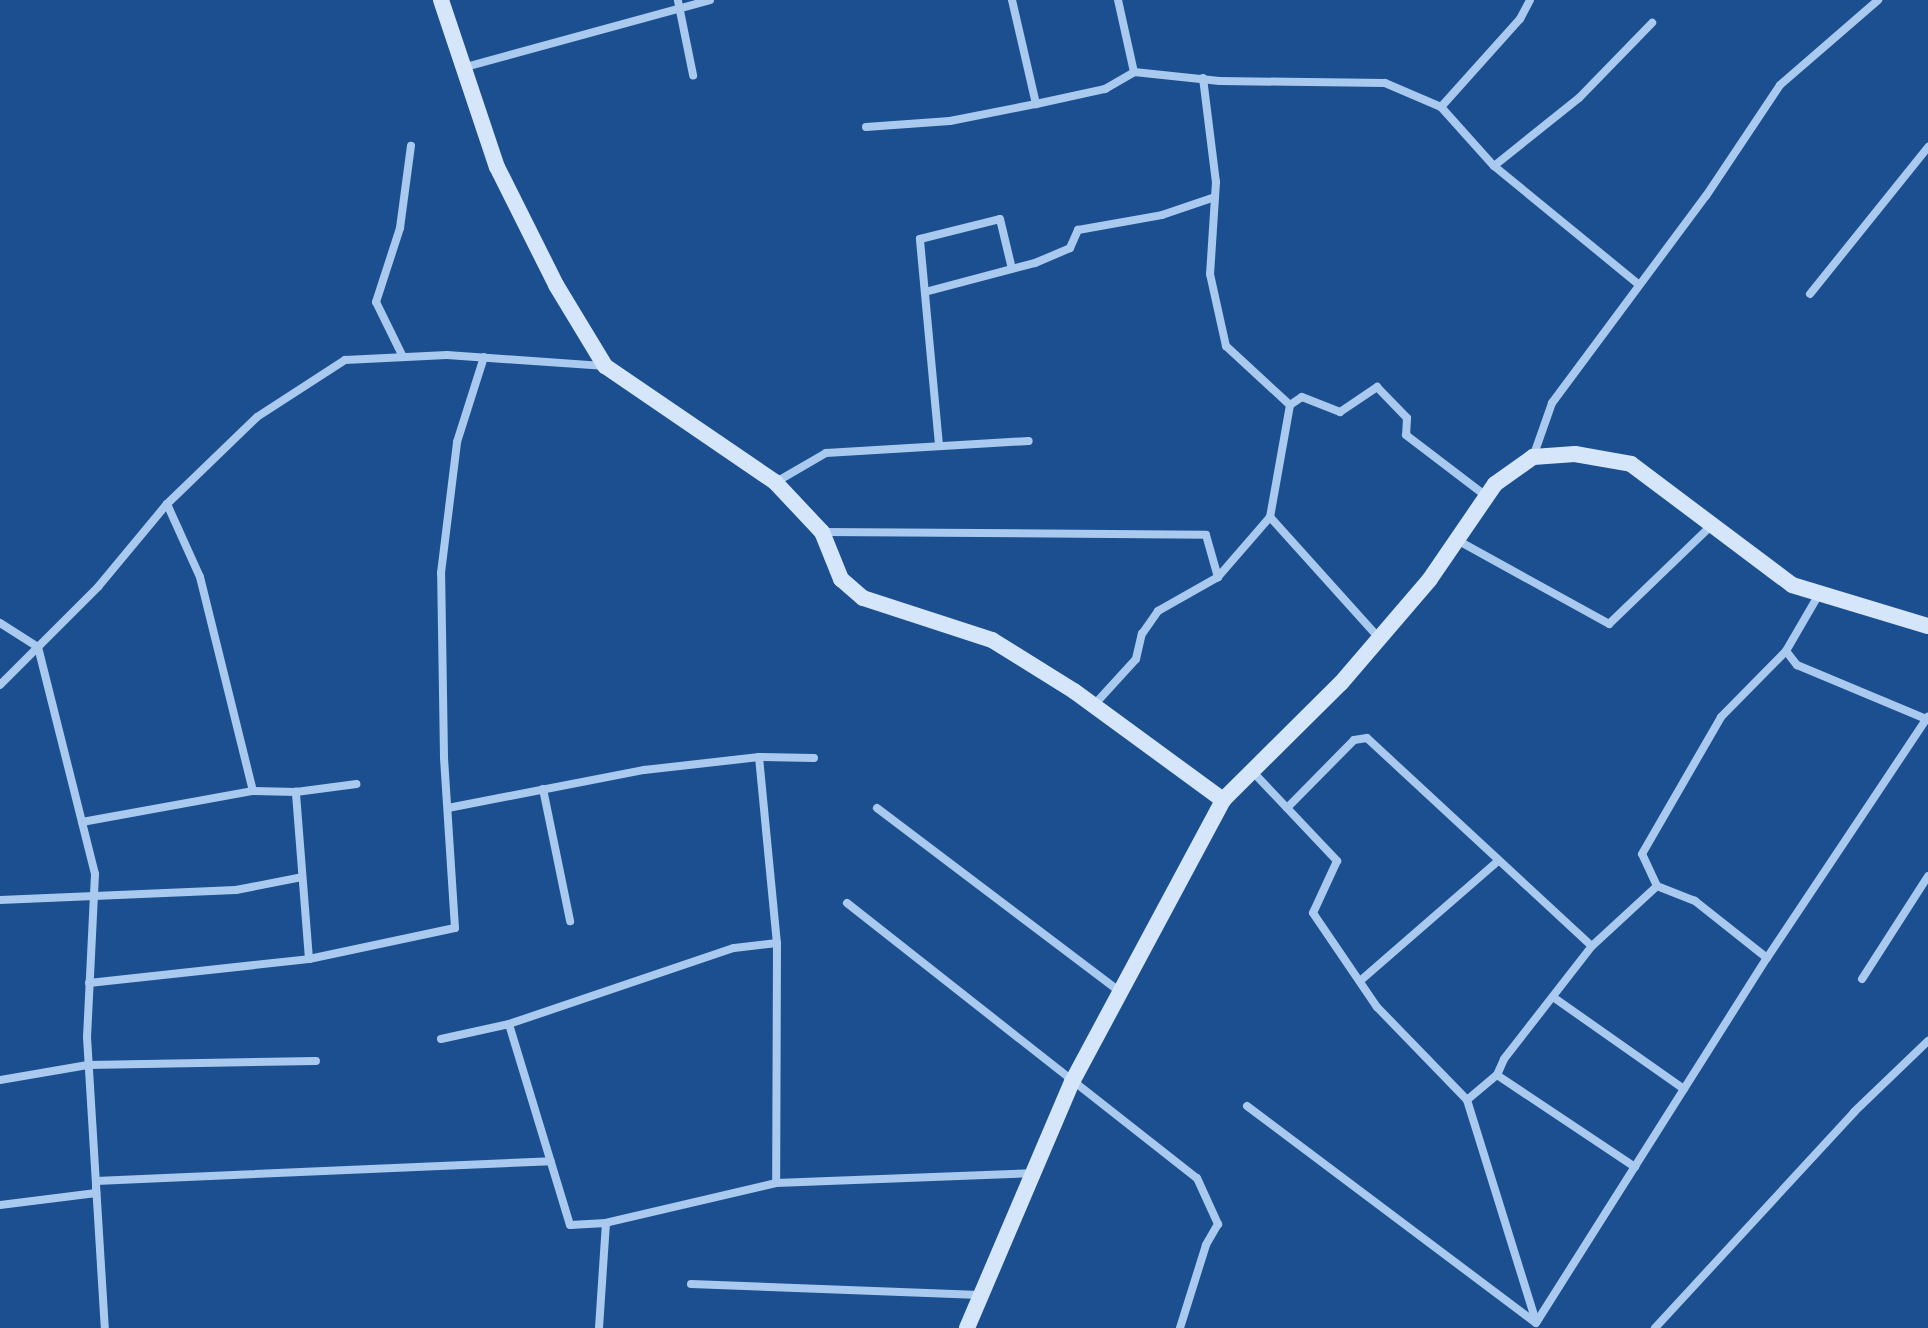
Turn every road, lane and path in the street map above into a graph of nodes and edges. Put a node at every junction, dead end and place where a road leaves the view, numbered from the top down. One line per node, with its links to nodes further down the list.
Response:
1 (441, 0): 9 (street)
2 (710, 0): 7 (street)
3 (1012, 0): 13 (street)
4 (1118, 0): 10 (street)
5 (1529, 0): 14 (street)
6 (1878, 0): 21 (street)
7 (679, 2): 9 (street); 11 (street)
8 (1652, 23): 18 (street)
9 (462, 68): 26 (street)
10 (1134, 72): 12 (street); 13 (street)
11 (693, 75)
12 (1203, 78): 14 (street); 19 (street)
13 (1036, 104): 15 (street)
14 (1441, 107): 18 (street)
15 (866, 127)
16 (411, 146): 24 (street)
17 (1928, 147): 23 (street)
18 (1494, 166): 21 (street)
19 (1215, 197): 20 (street); 27 (street)
20 (1012, 269): 22 (street); 22 (street)
21 (1638, 284): 30 (street)
22 (925, 292): 29 (street)
23 (1810, 294)
24 (403, 357): 25 (street); 33 (street)
25 (484, 357): 26 (street); 56 (street)
26 (605, 366): 31 (street)
27 (1290, 405): 32 (street); 34 (street)
28 (1029, 441): 29 (street)
29 (939, 445): 31 (street)
30 (1533, 457): 32 (street); 35 (street)
31 (775, 482): 36 (street)
32 (1487, 496): 37 (street)
33 (167, 504): 43 (street); 53 (street)
34 (1270, 517): 38 (street); 42 (street)
35 (1713, 525): 37 (street); 39 (street)
36 (822, 532): 38 (street); 46 (street)
37 (1457, 540): 42 (street)
38 (1218, 577): 46 (street)
39 (1819, 593): 41 (street); 44 (street)
40 (0, 623): 43 (street)
41 (1928, 626)
42 (1379, 638): 50 (street)
43 (38, 647): 45 (street); 59 (street)
44 (1786, 651): 47 (street); 63 (street)
45 (0, 685)
46 (1094, 705): 55 (street)
47 (1927, 718): 70 (street)
48 (759, 757): 49 (street); 52 (street); 68 (street)
49 (814, 758)
50 (1252, 771): 55 (street); 58 (street)
51 (356, 784): 54 (street)
52 (543, 789): 56 (street); 67 (street)
53 (253, 791): 54 (street); 59 (street)
54 (296, 792): 62 (street)
55 (1223, 800): 75 (street)
56 (448, 808): 71 (street)
57 (877, 808): 75 (street)
58 (1287, 808): 60 (street); 73 (street)
59 (82, 822): 64 (street)
60 (1497, 862): 69 (street); 73 (street)
61 (1928, 876): 72 (street)
62 (302, 877): 64 (street); 71 (street)
63 (1657, 886): 69 (street); 70 (street)
64 (94, 897): 65 (street); 74 (street)
65 (0, 900)
66 (847, 903): 84 (street)
67 (570, 921)
68 (777, 943): 77 (street); 91 (street)
69 (1592, 946): 76 (street)
70 (1767, 958): 85 (street)
71 (309, 959): 74 (street)
72 (1862, 979)
73 (1360, 981): 86 (street)
74 (89, 983): 81 (street)
75 (1119, 991): 84 (street)
76 (1553, 997): 82 (street); 85 (street)
77 (509, 1024): 78 (street); 88 (street)
78 (441, 1039)
79 (1928, 1041): 102 (street)
80 (316, 1061): 81 (street)
81 (88, 1065): 83 (street); 92 (street)
82 (1497, 1075): 86 (street); 89 (street)
83 (0, 1080)
84 (1072, 1082): 90 (street); 101 (street)
85 (1684, 1089): 89 (street)
86 (1467, 1100): 97 (street)
87 (1247, 1106): 97 (street)
88 (551, 1161): 92 (street); 94 (street)
89 (1635, 1167): 97 (street)
90 (1031, 1173): 91 (street); 96 (street)
91 (776, 1183): 94 (street)
92 (96, 1193): 93 (street); 98 (street)
93 (0, 1205)
94 (606, 1223): 99 (street)
95 (691, 1284): 96 (street)
96 (980, 1295): 100 (street)
97 (1537, 1326)
98 (105, 1328)
99 (599, 1328)
100 (967, 1328)
101 (1180, 1328)
102 (1655, 1328)

